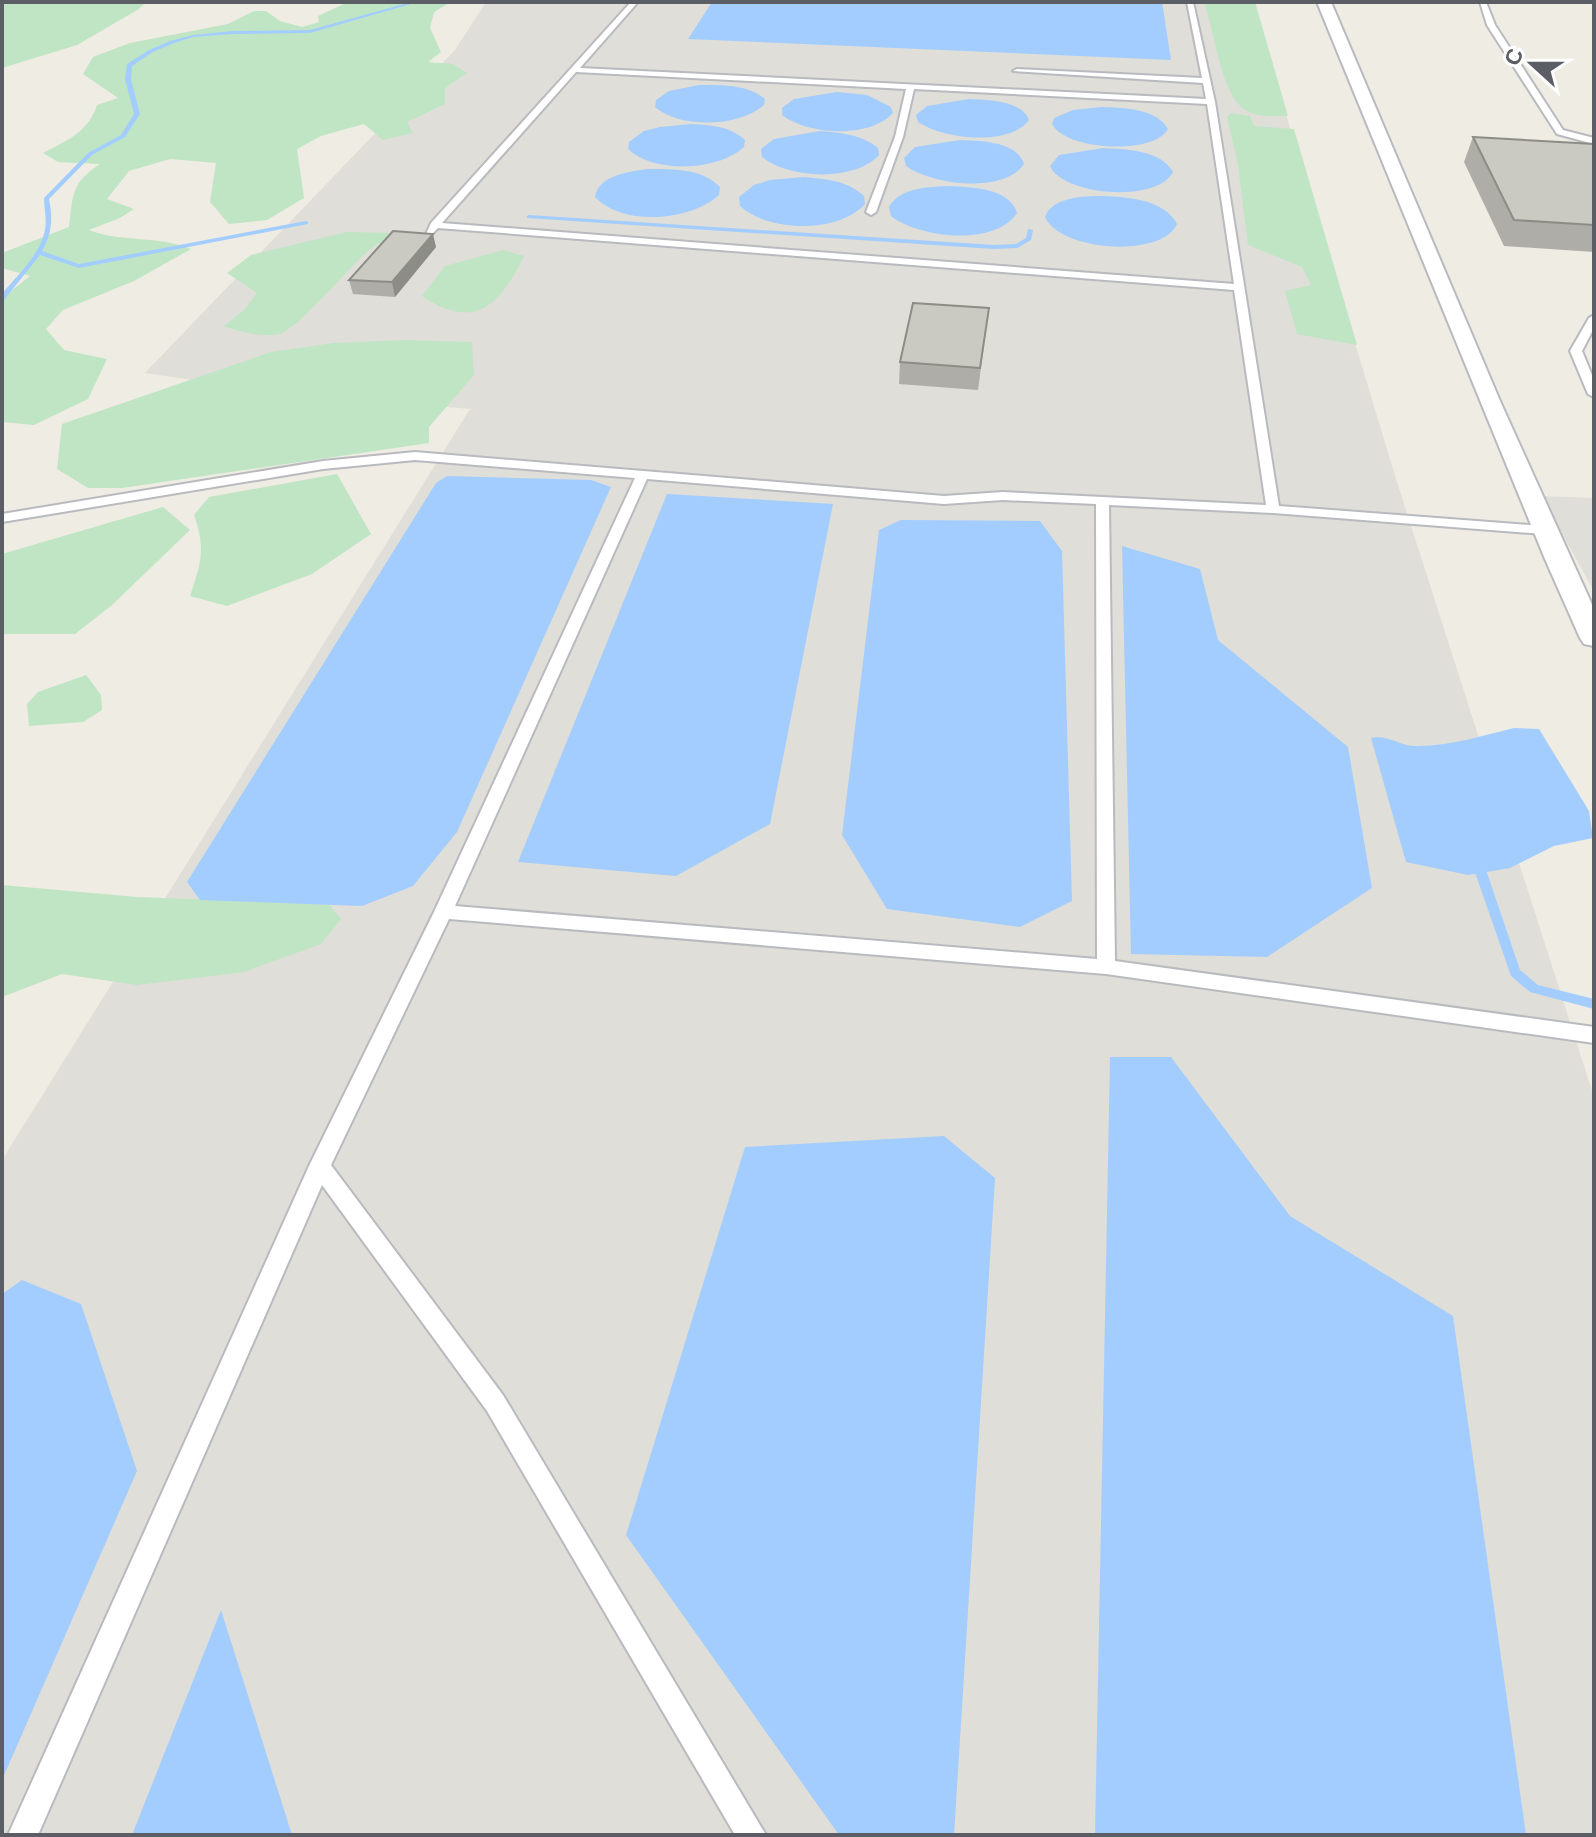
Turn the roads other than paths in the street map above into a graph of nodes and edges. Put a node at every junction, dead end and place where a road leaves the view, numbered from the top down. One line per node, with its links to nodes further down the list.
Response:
1 (635, 2): 5 (lane)
2 (1190, 2): 7 (lane)
3 (1324, 2): 21 (street)
4 (1483, 2): 10 (lane)
5 (573, 70): 8 (lane); 12 (lane)
6 (1017, 71): 7 (lane)
7 (1207, 81): 9 (lane)
8 (911, 86): 9 (lane); 11 (lane)
9 (1211, 102): 14 (lane)
10 (1594, 141)
11 (871, 212)
12 (434, 225): 13 (lane); 14 (lane)
13 (422, 239)
14 (1238, 287): 19 (lane)
15 (1594, 318): 16 (lane)
16 (1594, 394)
17 (642, 476): 18 (lane); 20 (lane); 23 (lane)
18 (1102, 503): 19 (lane); 24 (lane)
19 (1273, 509): 21 (lane)
20 (2, 518)
21 (1543, 530): 22 (street)
22 (1594, 638)
23 (443, 912): 24 (lane); 26 (lane)
24 (1106, 967): 25 (lane)
25 (1594, 1035)
26 (320, 1166): 27 (lane); 28 (lane)
27 (23, 1835)
28 (751, 1835)

